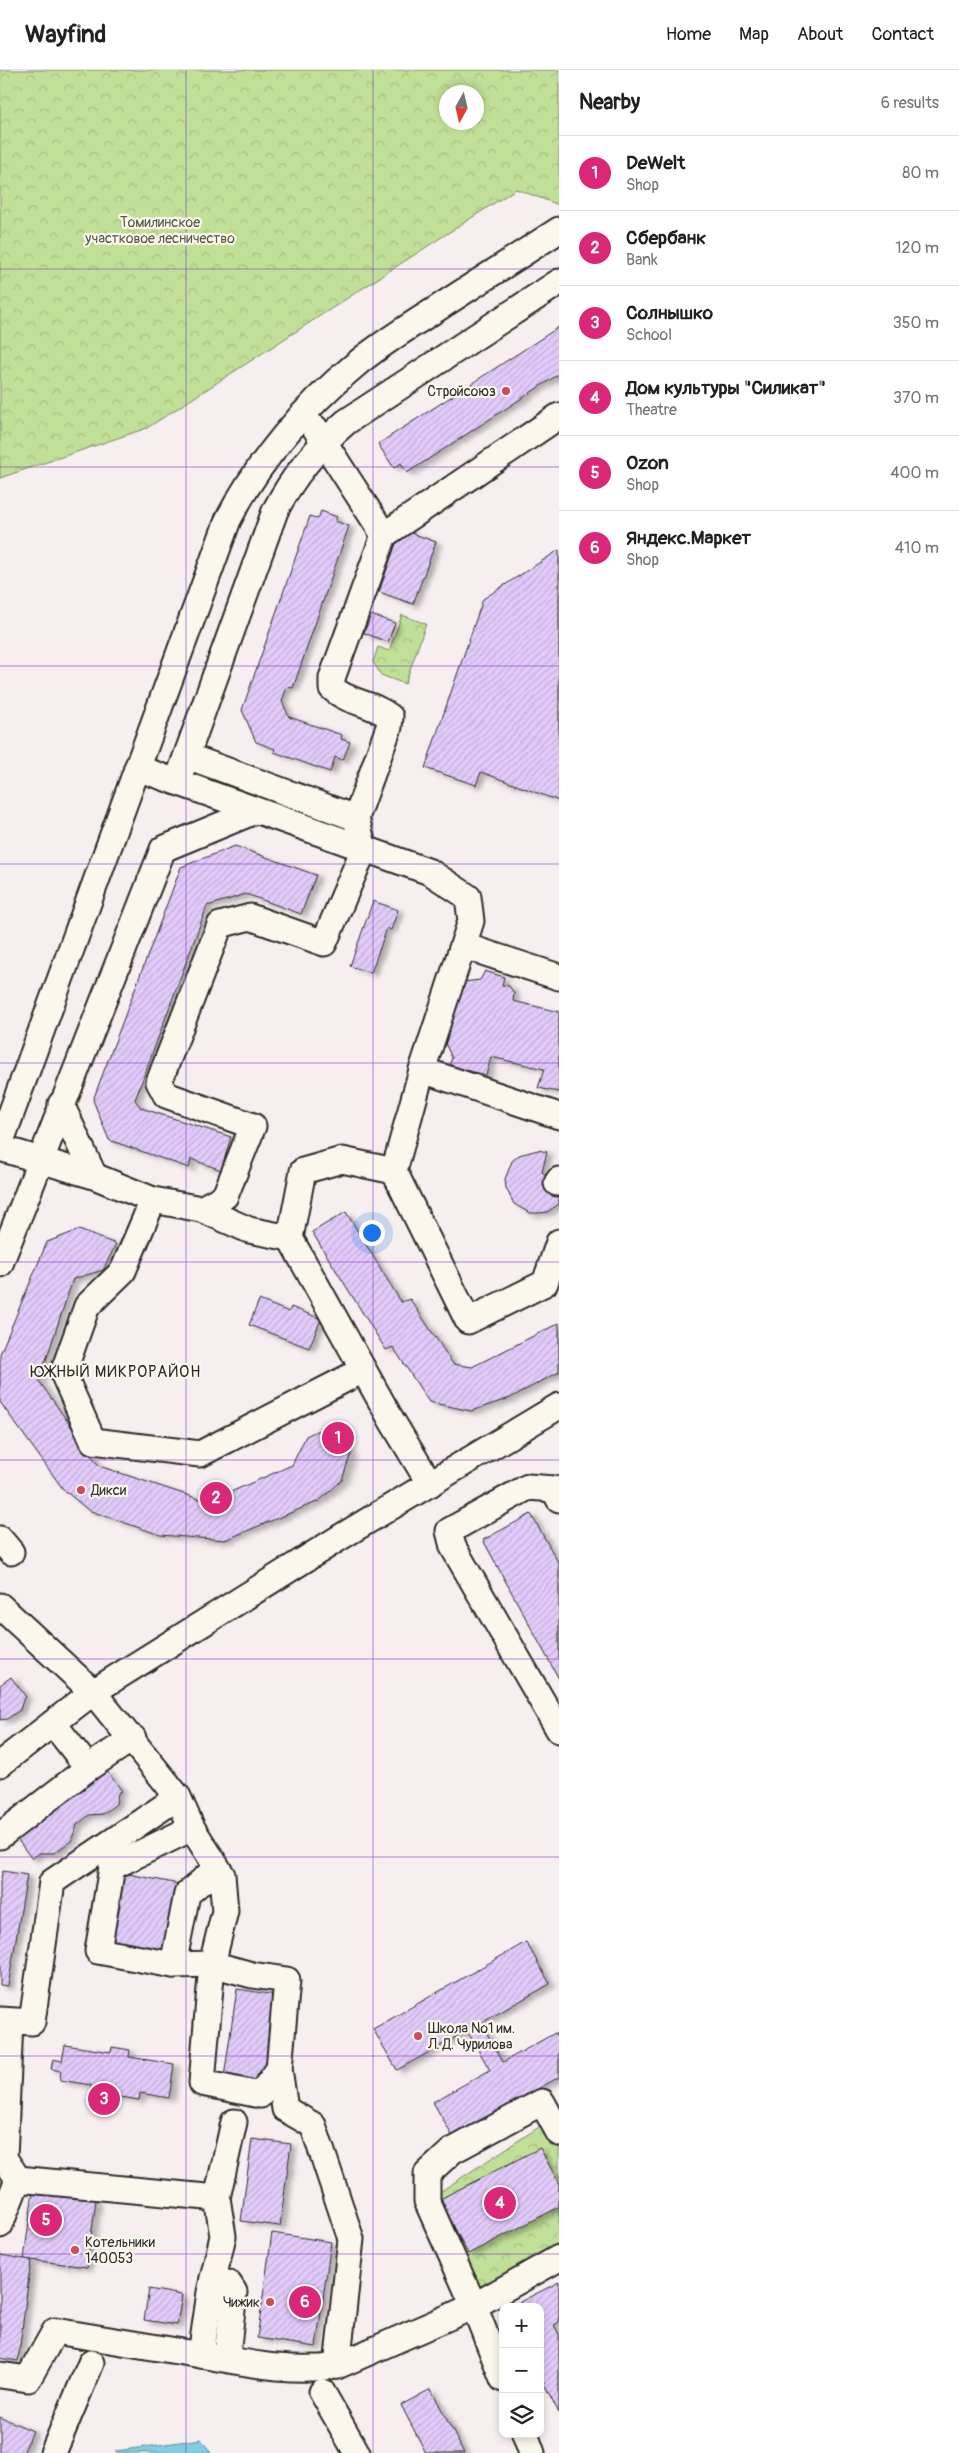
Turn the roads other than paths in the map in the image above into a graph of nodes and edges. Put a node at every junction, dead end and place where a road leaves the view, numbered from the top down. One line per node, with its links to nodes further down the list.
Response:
1 (559, 230): 3 (street)
2 (559, 282): 5 (street)
3 (306, 414): 5 (street); 8 (street)
4 (559, 416): 6 (street)
5 (324, 441): 6 (street); 7 (street)
6 (384, 535): 11 (street)
7 (186, 756): 9 (street); 11 (street)
8 (137, 768): 9 (street); 18 (street)
9 (177, 782): 10 (street)
10 (255, 811): 12 (street); 16 (street)
11 (356, 818): 12 (street)
12 (364, 848): 13 (street); 23 (street)
13 (464, 946): 14 (street); 15 (street)
14 (559, 977)
15 (422, 1070): 17 (street); 20 (street)
16 (61, 1104): 19 (street); 21 (street)
17 (559, 1116)
18 (0, 1146): 19 (street)
19 (42, 1160): 21 (street); 26 (street)
20 (394, 1171): 24 (street); 25 (street)
21 (94, 1176): 22 (street)
22 (153, 1200): 23 (street); 27 (street)
23 (200, 1209): 24 (street)
24 (290, 1238): 27 (street)
25 (559, 1242)
26 (0, 1264)
27 (363, 1370): 29 (street)
28 (559, 1406): 29 (street)
29 (430, 1484): 32 (street)
30 (559, 1499): 34 (street)
31 (0, 1606): 32 (street)
32 (93, 1692): 33 (street); 35 (street)
33 (53, 1723): 36 (street); 37 (street)
34 (559, 1730)
35 (133, 1738): 37 (street); 38 (street)
36 (0, 1764)
37 (88, 1768): 40 (street)
38 (178, 1796): 39 (street); 44 (street)
39 (192, 1828): 41 (street); 42 (street)
40 (0, 1836)
41 (217, 1868): 42 (street); 43 (street)
42 (173, 1964): 43 (street)
43 (212, 1964): 45 (street); 45 (street)
44 (5, 2021): 48 (street)
45 (280, 2069): 57 (street)
46 (234, 2122): 49 (street)
47 (559, 2133): 53 (street)
48 (18, 2179): 49 (street); 50 (street)
49 (217, 2198): 52 (street)
50 (0, 2224)
51 (559, 2258): 53 (street)
52 (213, 2278): 54 (street); 55 (street)
53 (474, 2306): 57 (street); 58 (street)
54 (228, 2346)
55 (202, 2355): 57 (street); 59 (street)
56 (91, 2363): 62 (street)
57 (337, 2366)
58 (499, 2369)
59 (0, 2375)
60 (322, 2392): 63 (street)
61 (526, 2438): 64 (street)
62 (53, 2453)
63 (357, 2453)
64 (532, 2453)

